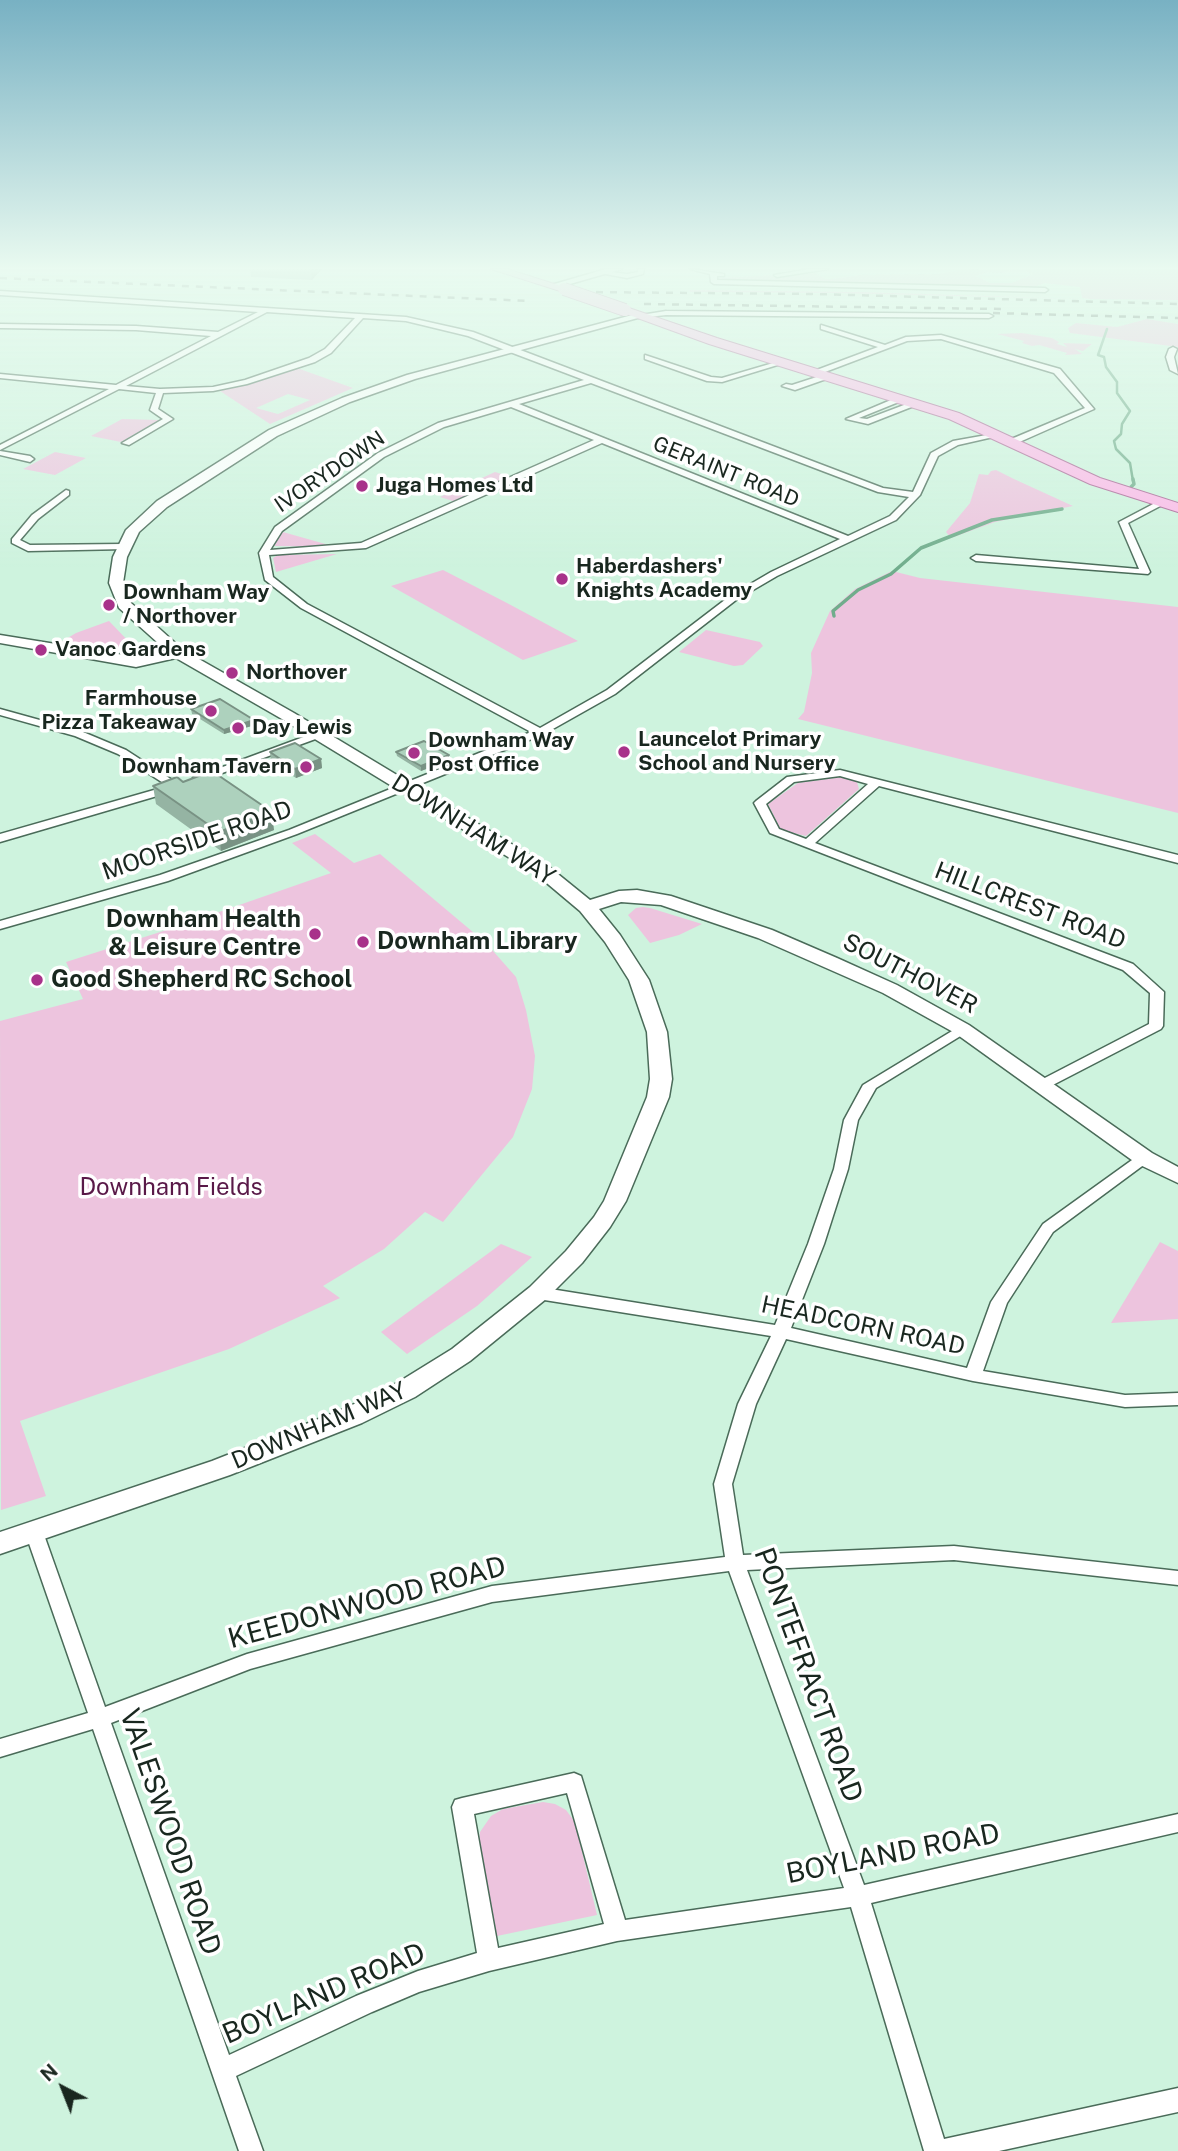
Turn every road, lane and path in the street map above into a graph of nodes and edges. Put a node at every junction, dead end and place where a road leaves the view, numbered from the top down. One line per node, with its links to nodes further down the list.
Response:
1 (153, 369): 13 (street)
2 (282, 369): 15 (street)
3 (440, 369): 30 (street, DOWNHAM WAY)
4 (560, 369): 12 (street)
5 (683, 369): 6 (street)
6 (759, 369)
7 (802, 369): 10 (main road)
8 (835, 369): 10 (street)
9 (1052, 369): 21 (street)
10 (822, 375): 14 (street); 16 (main road)
11 (0, 376): 13 (street)
12 (589, 381): 17 (street, IVORYDOWN); 26 (street)
13 (119, 387): 15 (street); 23 (street)
14 (792, 388)
15 (160, 391): 22 (street)
16 (898, 399): 18 (main road); 18 (street)
17 (512, 404): 20 (street, GERAINT ROAD); 31 (street, IVORYDOWN)
18 (915, 404): 19 (main road)
19 (998, 435): 21 (main road); 26 (street)
20 (602, 440): 29 (street, GERAINT ROAD); 31 (street)
21 (1013, 442): 27 (main road)
22 (126, 443)
23 (0, 451): 24 (street)
24 (30, 459)
25 (66, 493): 30 (street)
26 (916, 495): 29 (street, MOORSIDE ROAD)
27 (1160, 504): 28 (main road); 32 (street)
28 (1178, 508)
29 (850, 540): 36 (street, MOORSIDE ROAD)
30 (123, 547): 34 (street, DOWNHAM WAY)
31 (264, 553): 36 (street)
32 (976, 558)
33 (0, 639): 34 (street)
34 (178, 653): 37 (street, DOWNHAM WAY)
35 (0, 712): 39 (street)
36 (540, 732): 40 (street, MOORSIDE ROAD)
37 (317, 735): 39 (street); 40 (street, DOWNHAM WAY)
38 (877, 782): 43 (street); 43 (street, HILLCREST ROAD); 44 (street, HILLCREST ROAD)
39 (177, 787): 42 (street)
40 (405, 788): 45 (street, DOWNHAM WAY); 46 (street, MOORSIDE ROAD)
41 (0, 822): 42 (street)
42 (6, 837)
43 (808, 843): 48 (street, HILLCREST ROAD)
44 (1178, 859)
45 (587, 907): 47 (street, SOUTHOVER); 51 (street, DOWNHAM WAY)
46 (0, 925)
47 (962, 1029): 48 (street, SOUTHOVER); 52 (street, PONTEFRACT ROAD)
48 (1042, 1084): 49 (street, SOUTHOVER)
49 (1144, 1158): 50 (street, SOUTHOVER); 53 (street)
50 (1178, 1176)
51 (538, 1293): 52 (street, HEADCORN ROAD); 55 (street, DOWNHAM WAY)
52 (781, 1332): 53 (street, HEADCORN ROAD); 57 (street, PONTEFRACT ROAD)
53 (973, 1375): 54 (street, HEADCORN ROAD)
54 (1178, 1399)
55 (34, 1532): 56 (street, DOWNHAM WAY); 59 (street, VALESWOOD ROAD)
56 (0, 1542)
57 (735, 1563): 58 (street, KEEDONWOOD ROAD); 59 (street, KEEDONWOOD ROAD); 62 (street, PONTEFRACT ROAD)
58 (1178, 1578)
59 (100, 1718): 60 (street, KEEDONWOOD ROAD); 65 (street, VALESWOOD ROAD)
60 (0, 1748)
61 (1178, 1823): 62 (street, BOYLAND ROAD)
62 (858, 1896): 63 (street, BOYLAND ROAD); 68 (street, PONTEFRACT ROAD)
63 (617, 1931): 64 (street, BOYLAND ROAD); 64 (street)
64 (489, 1960): 65 (street, BOYLAND ROAD)
65 (223, 2070): 67 (street, VALESWOOD ROAD)
66 (1178, 2100): 69 (street)
67 (251, 2151)
68 (936, 2151)
69 (944, 2151)

